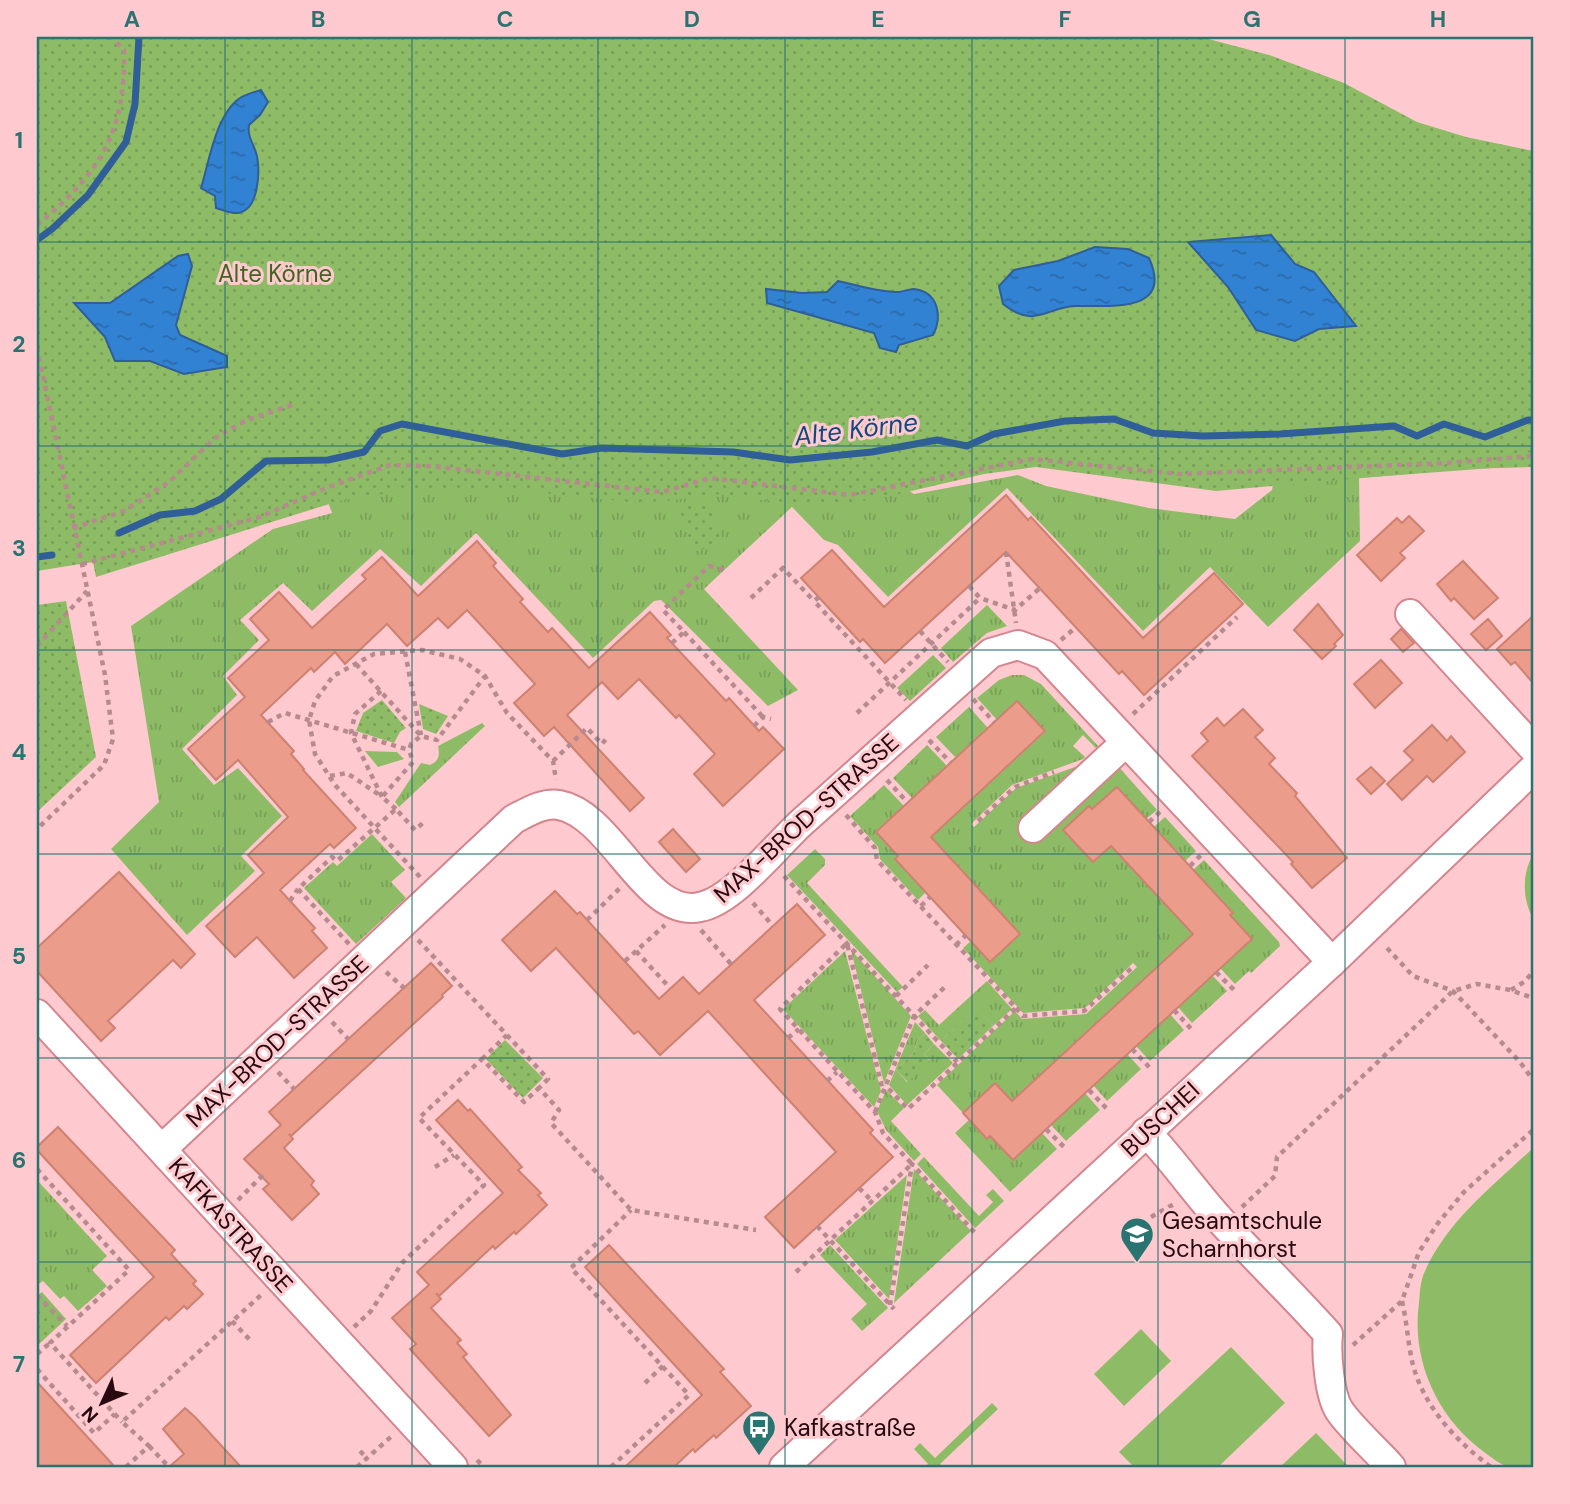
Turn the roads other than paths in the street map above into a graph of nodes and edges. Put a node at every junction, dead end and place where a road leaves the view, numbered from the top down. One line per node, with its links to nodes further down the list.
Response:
1 (1410, 614): 3 (street)
2 (1125, 743): 5 (street); 6 (street); 9 (street, MAX-BROD-STRASSE)
3 (1533, 748)
4 (1533, 769): 6 (street, BUSCHEI)
5 (1033, 828)
6 (1332, 962): 8 (street, BUSCHEI)
7 (37, 1014): 9 (street, KAFKASTRASSE)
8 (1146, 1132): 11 (street, BUSCHEI); 12 (street)
9 (162, 1149): 10 (street, KAFKASTRASSE)
10 (464, 1462)
11 (784, 1467)
12 (1391, 1467)

